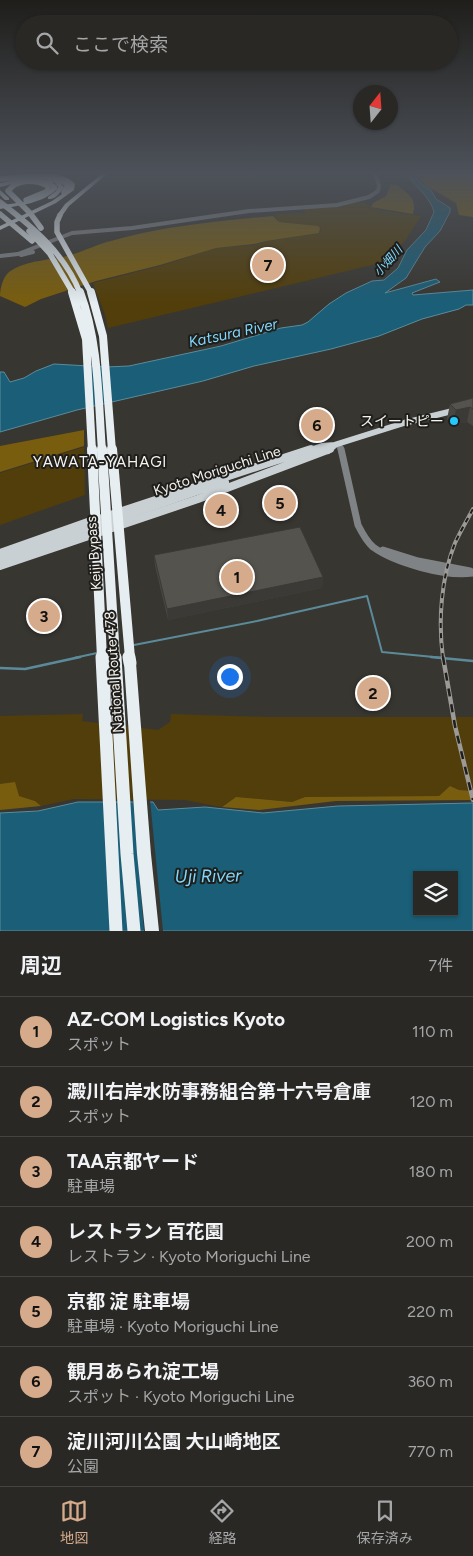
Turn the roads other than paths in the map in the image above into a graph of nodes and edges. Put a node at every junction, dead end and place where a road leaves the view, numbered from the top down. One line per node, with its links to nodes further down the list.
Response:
1 (3, 216): 16 (highway, bridge)
2 (13, 216): 16 (highway, Keiji Bypass, bridge)
3 (18, 216): 17 (highway, Keiji Bypass, bridge)
4 (19, 216): 11 (highway)
5 (22, 216): 11 (highway)
6 (27, 216): 11 (highway)
7 (28, 216): 12 (highway, bridge)
8 (32, 216): 12 (highway, bridge)
9 (59, 216): 22 (highway, National Route 478, bridge)
10 (208, 216): 14 (street)
11 (1, 226)
12 (41, 228): 17 (highway, bridge)
13 (33, 252): 14 (street)
14 (12, 255): 15 (street)
15 (0, 256)
16 (67, 279): 29 (highway, Keiji Bypass, bridge)
17 (82, 293): 30 (highway, Keiji Bypass, bridge)
18 (473, 406): 19 (main road, Kyoto Moriguchi Line)
19 (337, 444): 20 (main road); 21 (main road); 22 (main road, Kyoto Moriguchi Line, bridge); 28 (street)
20 (189, 487): 21 (street); 23 (main road)
21 (198, 499): 25 (main road)
22 (118, 518): 23 (main road, Kyoto Moriguchi Line, bridge); 31 (highway, National Route 478, bridge)
23 (29, 546): 24 (main road); 25 (street); 26 (main road, Kyoto Moriguchi Line)
24 (0, 553)
25 (36, 554): 27 (main road)
26 (0, 560)
27 (0, 566)
28 (473, 572)
29 (116, 931)
30 (134, 931)
31 (152, 931)

